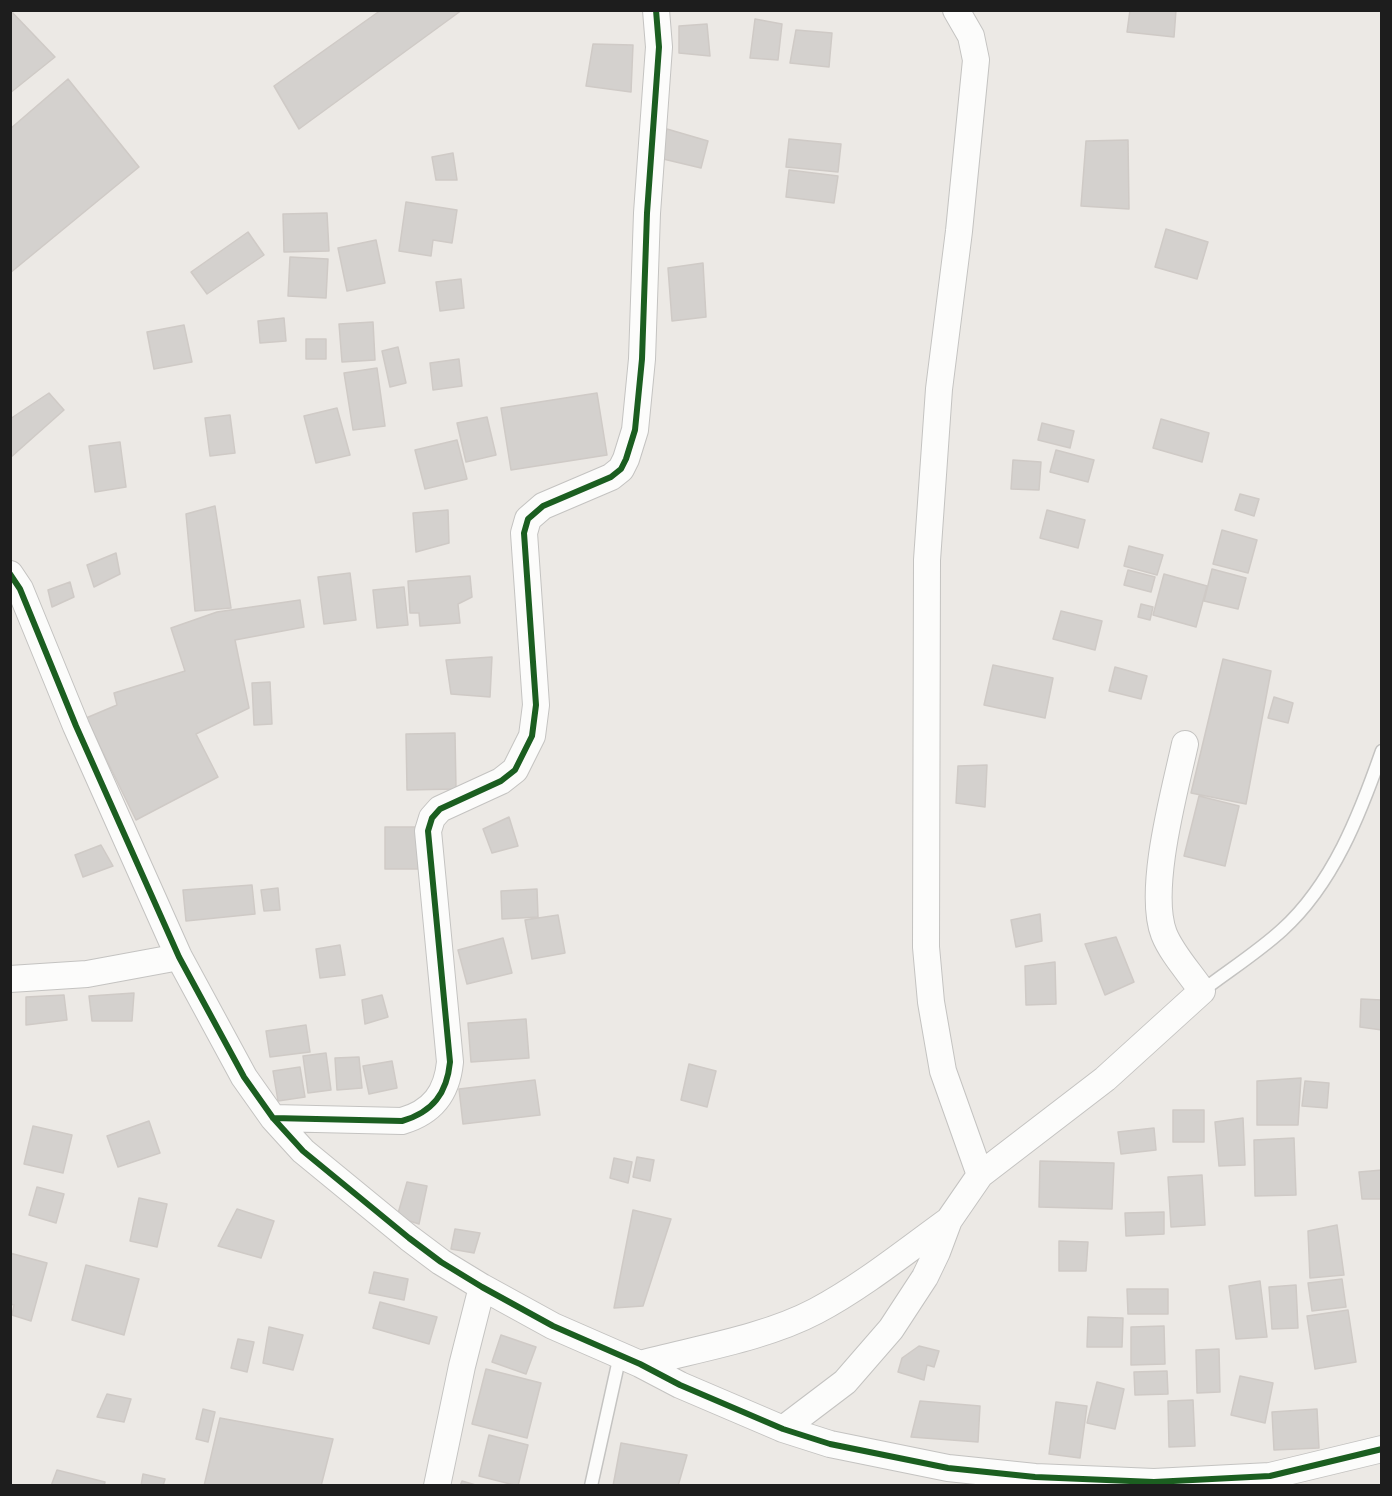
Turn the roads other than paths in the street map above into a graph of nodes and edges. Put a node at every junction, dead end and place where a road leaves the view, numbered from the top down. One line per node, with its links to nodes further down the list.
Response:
1 (656, 10): 9 (street)
2 (956, 10): 10 (street)
3 (10, 574): 6 (street)
4 (1185, 744): 8 (street)
5 (1382, 751): 8 (lane)
6 (179, 957): 7 (street); 9 (street)
7 (10, 979)
8 (1202, 991): 10 (street)
9 (273, 1118): 12 (street)
10 (980, 1175): 11 (street)
11 (949, 1220): 13 (street); 14 (street)
12 (482, 1287): 13 (street); 17 (street)
13 (630, 1360): 14 (street); 18 (lane)
14 (783, 1429): 16 (street)
15 (1382, 1449): 16 (street)
16 (1271, 1481)
17 (437, 1485)
18 (591, 1485)

